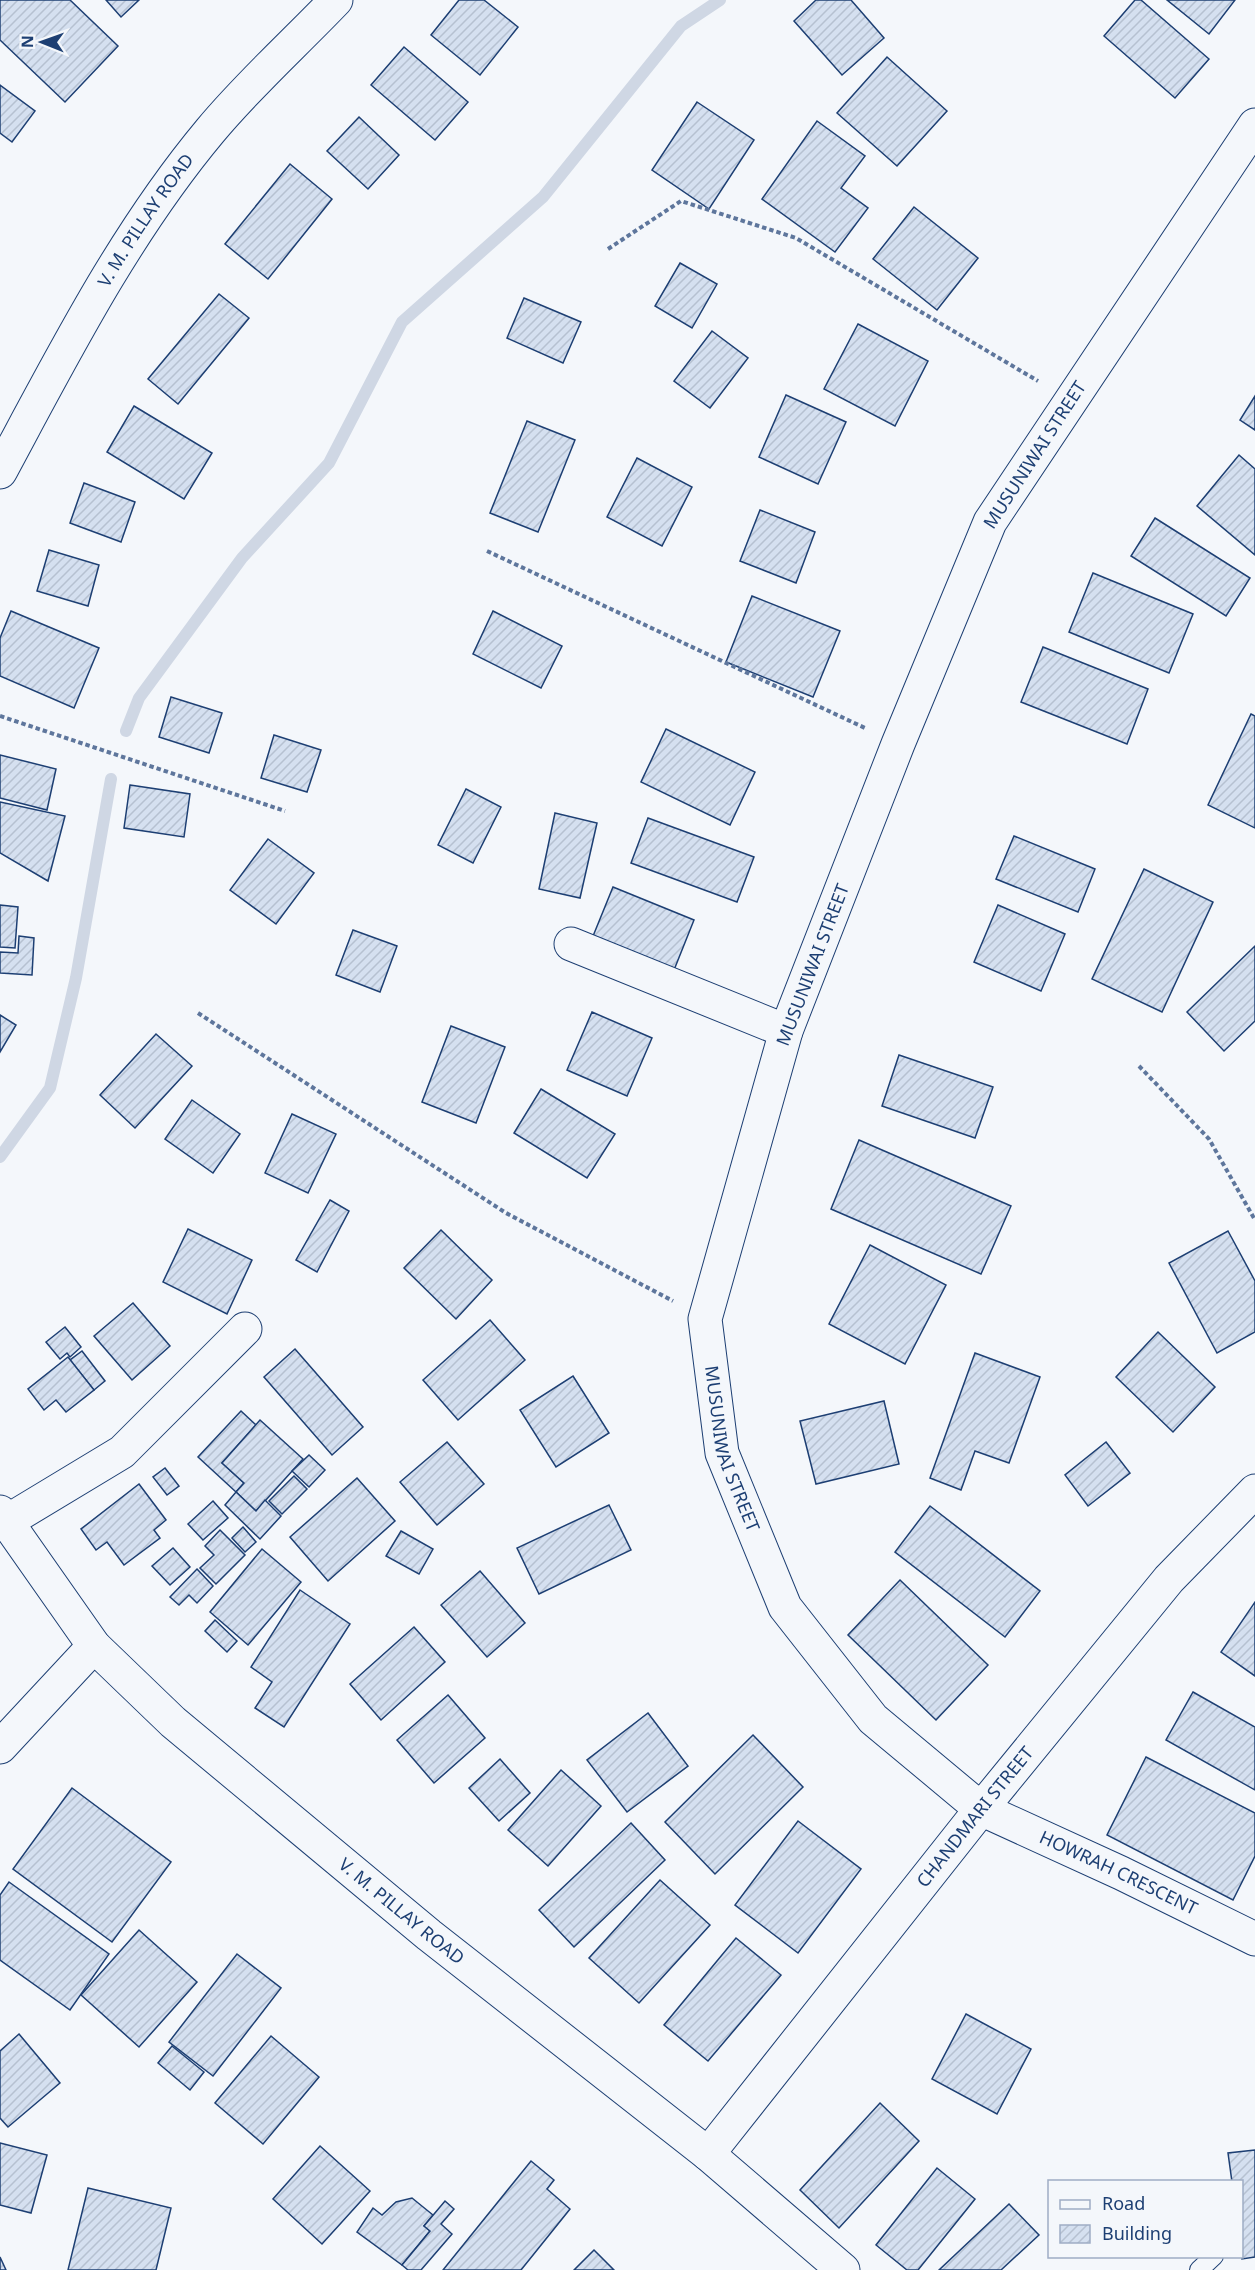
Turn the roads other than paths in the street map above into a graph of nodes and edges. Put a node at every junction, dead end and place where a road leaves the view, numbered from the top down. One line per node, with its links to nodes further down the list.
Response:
1 (336, 0): 3 (street, V. M. PILLAY ROAD)
2 (1255, 125): 5 (street, MUSUNIWAI STREET)
3 (0, 472)
4 (571, 944): 5 (street)
5 (786, 1031): 11 (street, MUSUNIWAI STREET)
6 (245, 1329): 8 (street)
7 (1255, 1491): 11 (street, CHANDMARI STREET)
8 (3, 1517): 9 (street, V. M. PILLAY ROAD)
9 (94, 1646): 10 (street); 13 (street, V. M. PILLAY ROAD)
10 (0, 1747)
11 (981, 1809): 12 (street, HOWRAH CRESCENT); 13 (street, CHANDMARI STREET)
12 (1255, 1939)
13 (708, 2154): 15 (street, V. M. PILLAY ROAD)
14 (1212, 2258): 16 (lane)
15 (843, 2270)
16 (1199, 2270)

